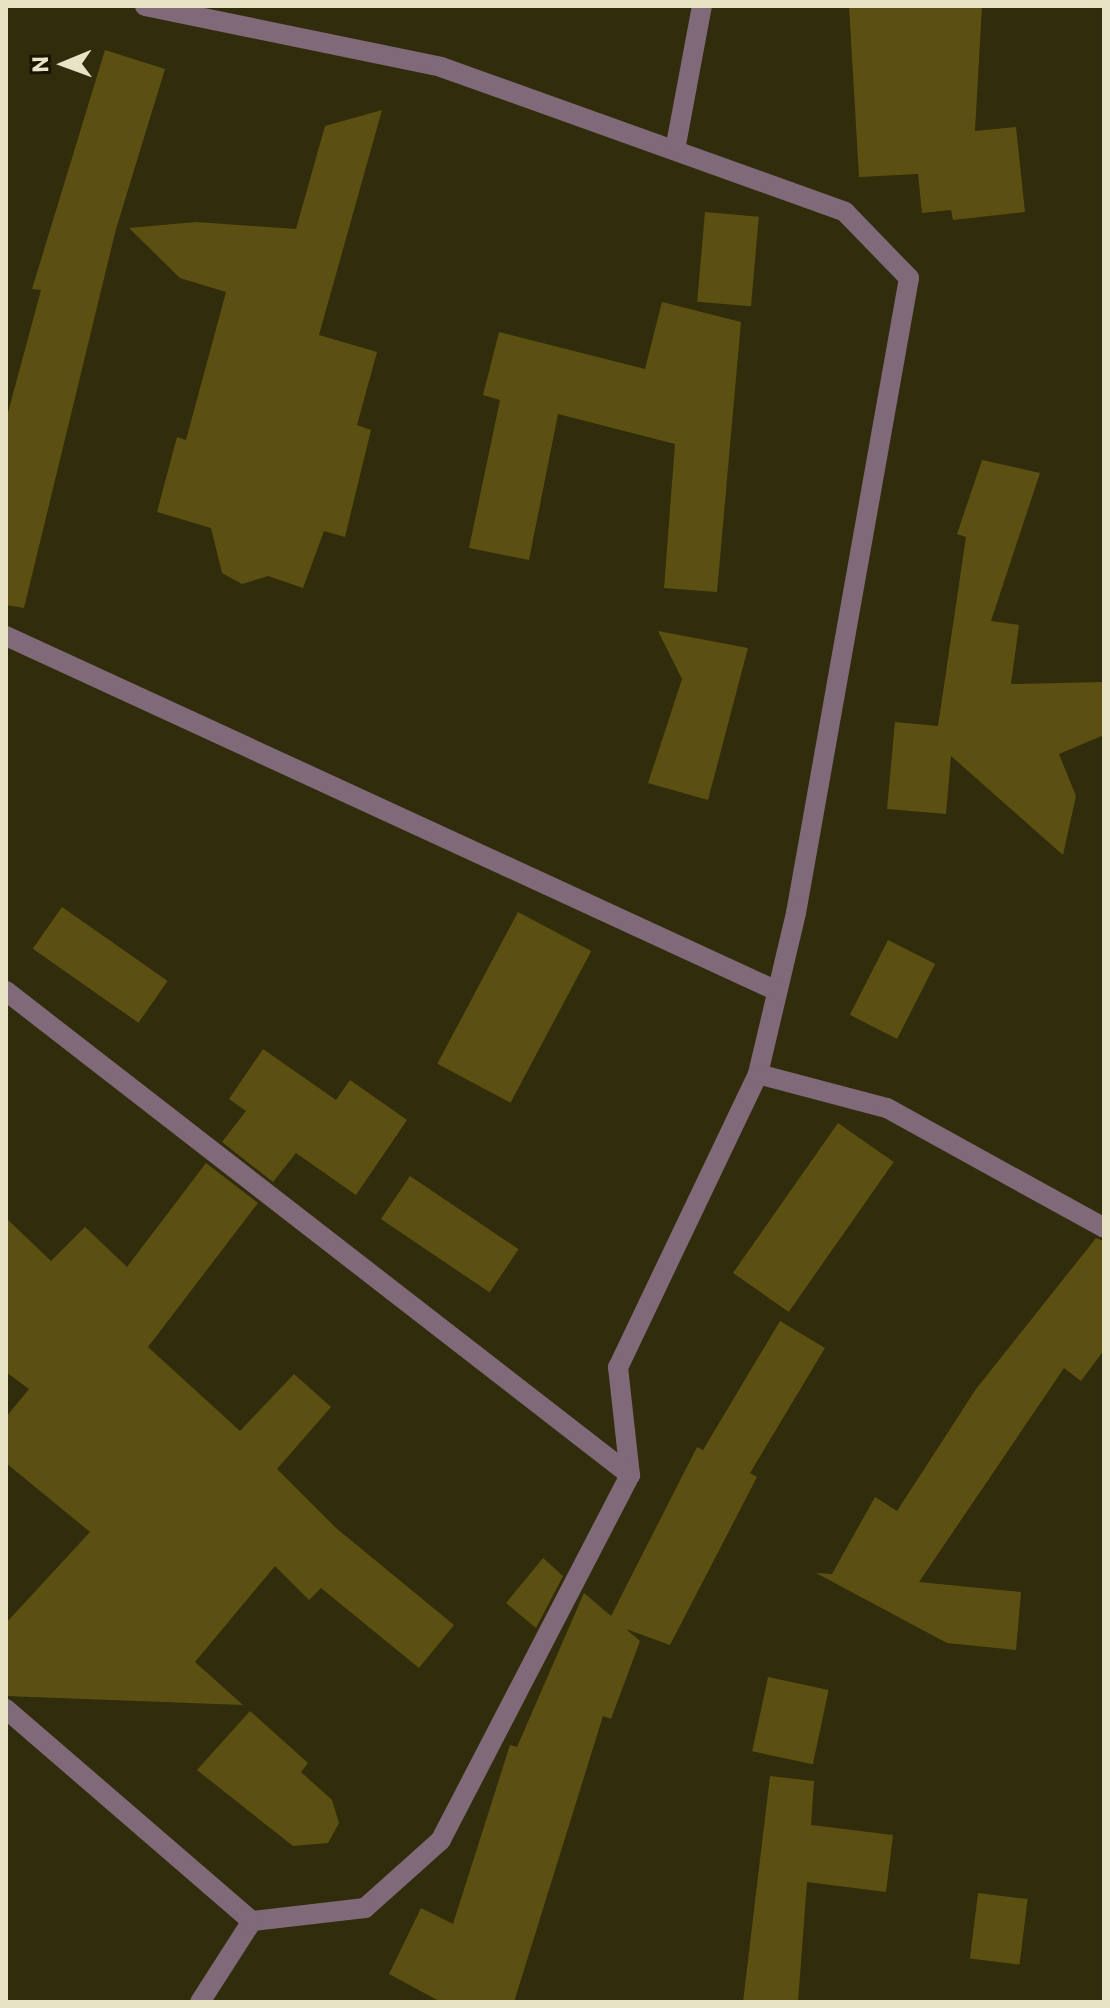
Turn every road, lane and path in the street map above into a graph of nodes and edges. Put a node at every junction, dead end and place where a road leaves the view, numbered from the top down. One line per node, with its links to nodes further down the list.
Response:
1 (145, 6): 3 (street)
2 (702, 6): 3 (street)
3 (675, 150): 6 (street)
4 (6, 636): 6 (street)
5 (6, 991): 9 (street)
6 (777, 991): 7 (street)
7 (758, 1074): 8 (street); 9 (street)
8 (1104, 1228)
9 (630, 1475): 11 (street)
10 (6, 1709): 11 (street)
11 (252, 1921): 12 (street)
12 (200, 2002)

